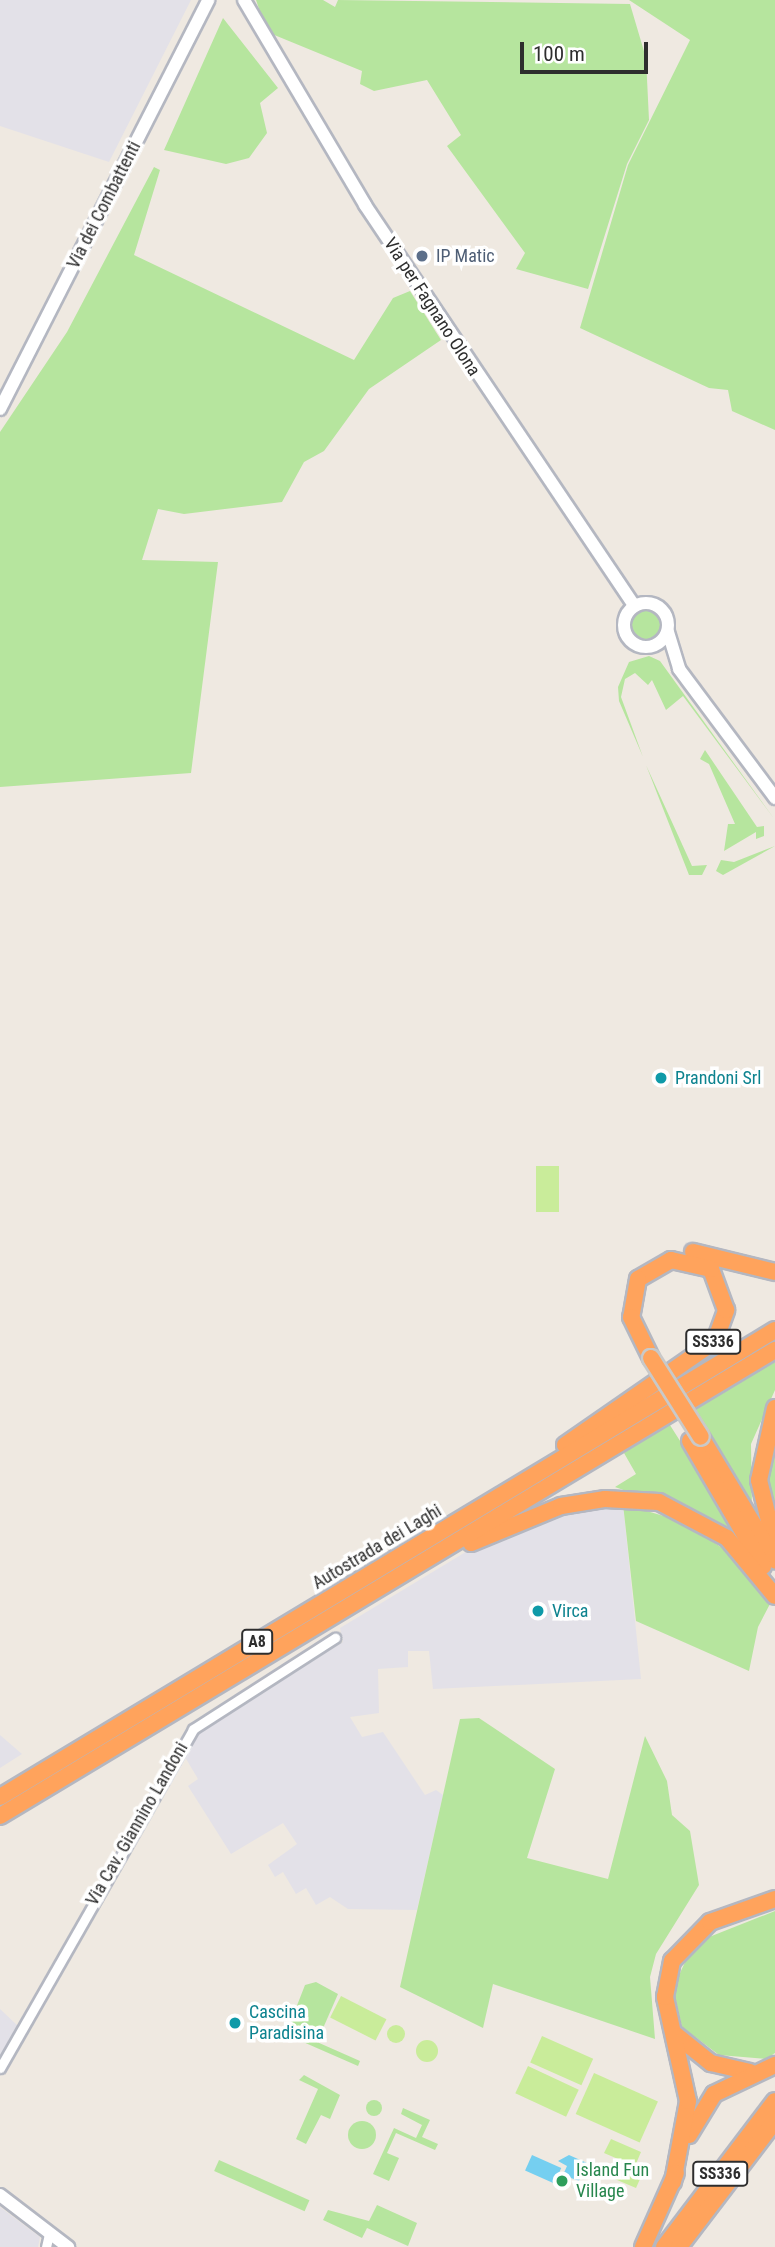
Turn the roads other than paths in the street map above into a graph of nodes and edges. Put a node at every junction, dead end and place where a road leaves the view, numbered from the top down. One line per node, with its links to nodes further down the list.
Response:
1 (208, 0): 3 (main road, Via dei Combattenti)
2 (244, 0): 4 (main road, Via per Fagnano Olona)
3 (0, 409)
4 (634, 606): 5 (main road); 6 (main road)
5 (668, 632): 6 (main road); 7 (main road)
6 (647, 648): 7 (main road)
7 (679, 669): 8 (main road)
8 (774, 797)
9 (775, 1272): 12 (highway)
10 (775, 1331): 15 (highway, Autostrada dei Laghi / A8)
11 (775, 1350): 18 (highway, Autostrada dei Laghi / A8)
12 (647, 1360): 14 (highway); 15 (highway, SS336)
13 (775, 1408): 16 (highway)
14 (696, 1439): 17 (highway); 19 (highway)
15 (514, 1487): 22 (highway, Autostrada dei Laghi / A8)
16 (775, 1545)
17 (775, 1560)
18 (404, 1572): 20 (highway); 23 (highway, Autostrada dei Laghi / A8)
19 (775, 1586)
20 (775, 1597)
21 (335, 1638): 27 (street, Via Cav. Giannino Landoni)
22 (0, 1797)
23 (0, 1816)
24 (775, 1899): 25 (highway)
25 (676, 2035): 28 (highway); 32 (highway)
26 (775, 2065): 28 (highway)
27 (0, 2068)
28 (750, 2072): 32 (highway)
29 (775, 2101): 38 (highway, SS336)
30 (775, 2121): 39 (highway, SS336)
31 (775, 2138): 40 (highway)
32 (673, 2182): 35 (highway)
33 (0, 2195): 34 (main road)
34 (49, 2234): 36 (street); 37 (main road)
35 (644, 2243)
36 (46, 2247)
37 (68, 2247)
38 (664, 2247)
39 (679, 2247)
40 (692, 2247)

